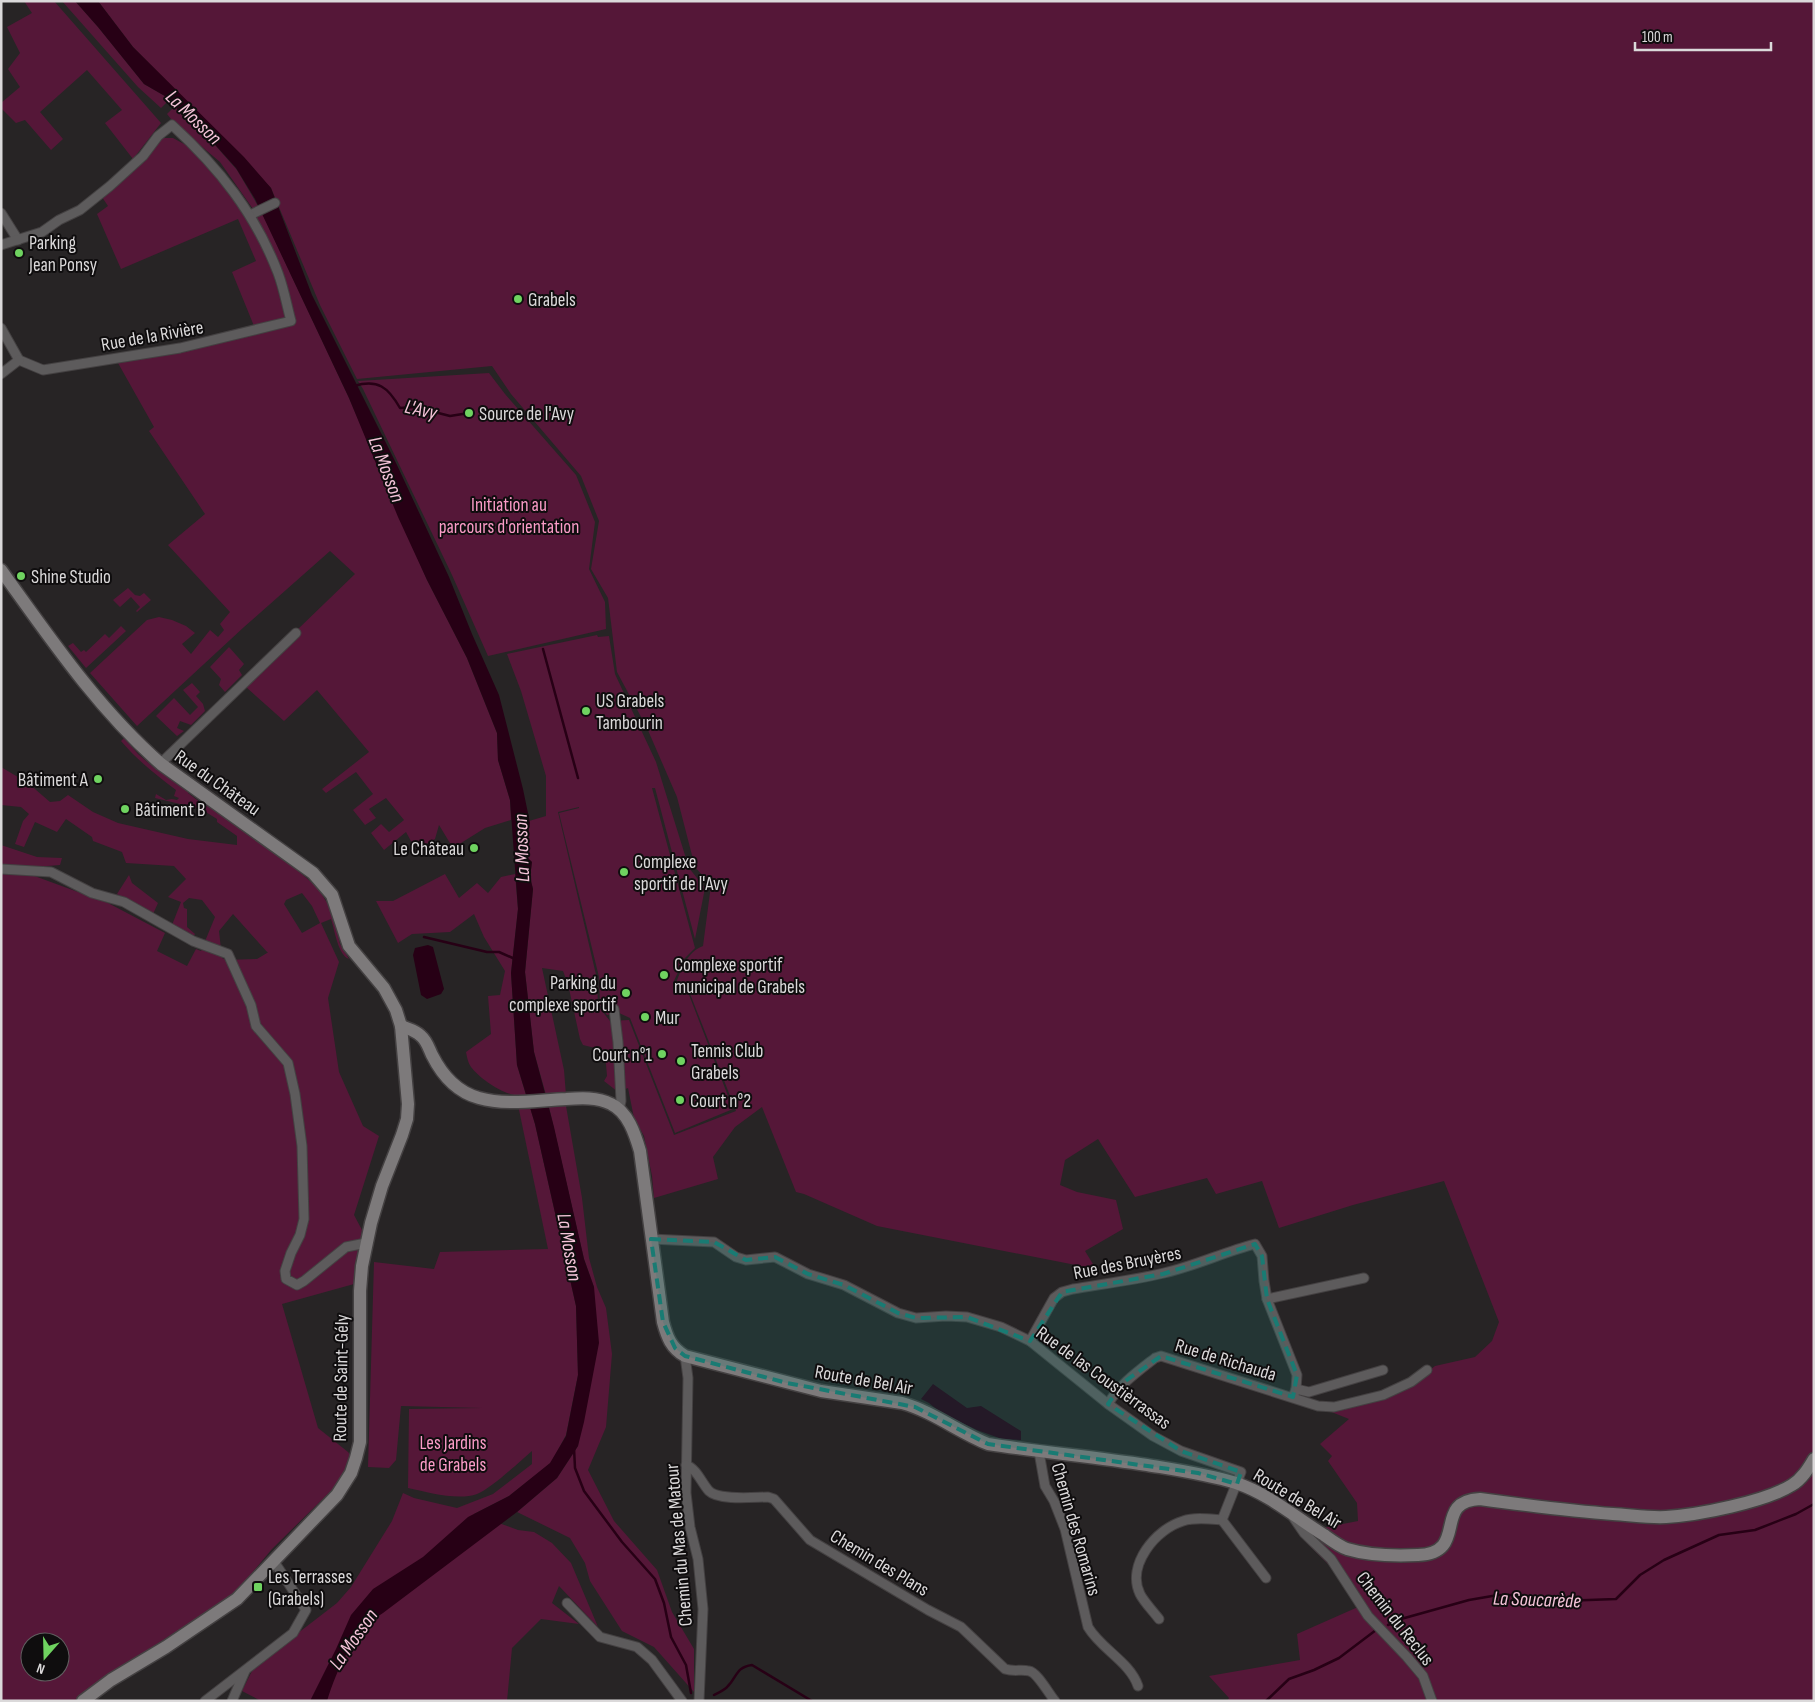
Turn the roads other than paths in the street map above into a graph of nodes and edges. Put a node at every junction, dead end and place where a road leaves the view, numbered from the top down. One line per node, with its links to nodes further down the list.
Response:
1 (276, 203): 3 (street)
2 (1, 213): 4 (street)
3 (253, 213): 4 (street); 7 (street, Rue de la Rivière)
4 (18, 240): 5 (street)
5 (1, 245)
6 (1, 328): 7 (street)
7 (19, 360): 8 (street)
8 (1, 374)
9 (1, 570): 11 (street, Rue du Château)
10 (296, 634): 11 (street)
11 (160, 764): 14 (street, Rue du Château)
12 (1, 869): 17 (street)
13 (614, 1009): 15 (street)
14 (400, 1026): 15 (street); 17 (street, Route de Saint-Gély)
15 (615, 1107): 16 (street)
16 (651, 1239): 21 (street, Rue de las Coustièrrassas); 22 (street)
17 (366, 1243): 33 (street, Route de Saint-Gély)
18 (1255, 1244): 20 (street, Rue de Richauda); 21 (street, Rue des Bruyères)
19 (1364, 1278): 20 (street)
20 (1268, 1300): 25 (street, Rue de Richauda)
21 (1030, 1341): 26 (street, Rue de las Coustièrrassas)
22 (685, 1356): 27 (street, Route de Bel Air); 29 (street, Chemin du Mas de Matour)
23 (1383, 1370): 25 (street)
24 (1427, 1370): 25 (street, Rue de Richauda)
25 (1294, 1393): 26 (street, Rue de Richauda)
26 (1108, 1404): 30 (street, Rue de las Coustièrrassas)
27 (1039, 1452): 30 (street, Route de Bel Air); 38 (street, Chemin des Romarins)
28 (1814, 1459): 31 (street, Route de Bel Air)
29 (686, 1465): 43 (street, Chemin du Mas de Matour); 44 (street, Chemin des Plans)
30 (1237, 1484): 31 (street, Route de Bel Air); 32 (street)
31 (1291, 1514): 45 (street, Chemin du Reclus)
32 (1222, 1520): 34 (street); 36 (street)
33 (273, 1560): 37 (street); 39 (street, Route de Saint-Gély)
34 (1266, 1578)
35 (567, 1603): 42 (street)
36 (1159, 1619)
37 (247, 1668): 40 (street); 41 (street)
38 (1138, 1686)
39 (83, 1701)
40 (205, 1701)
41 (232, 1701)
42 (682, 1701)
43 (699, 1701)
44 (1055, 1701)
45 (1432, 1701)

